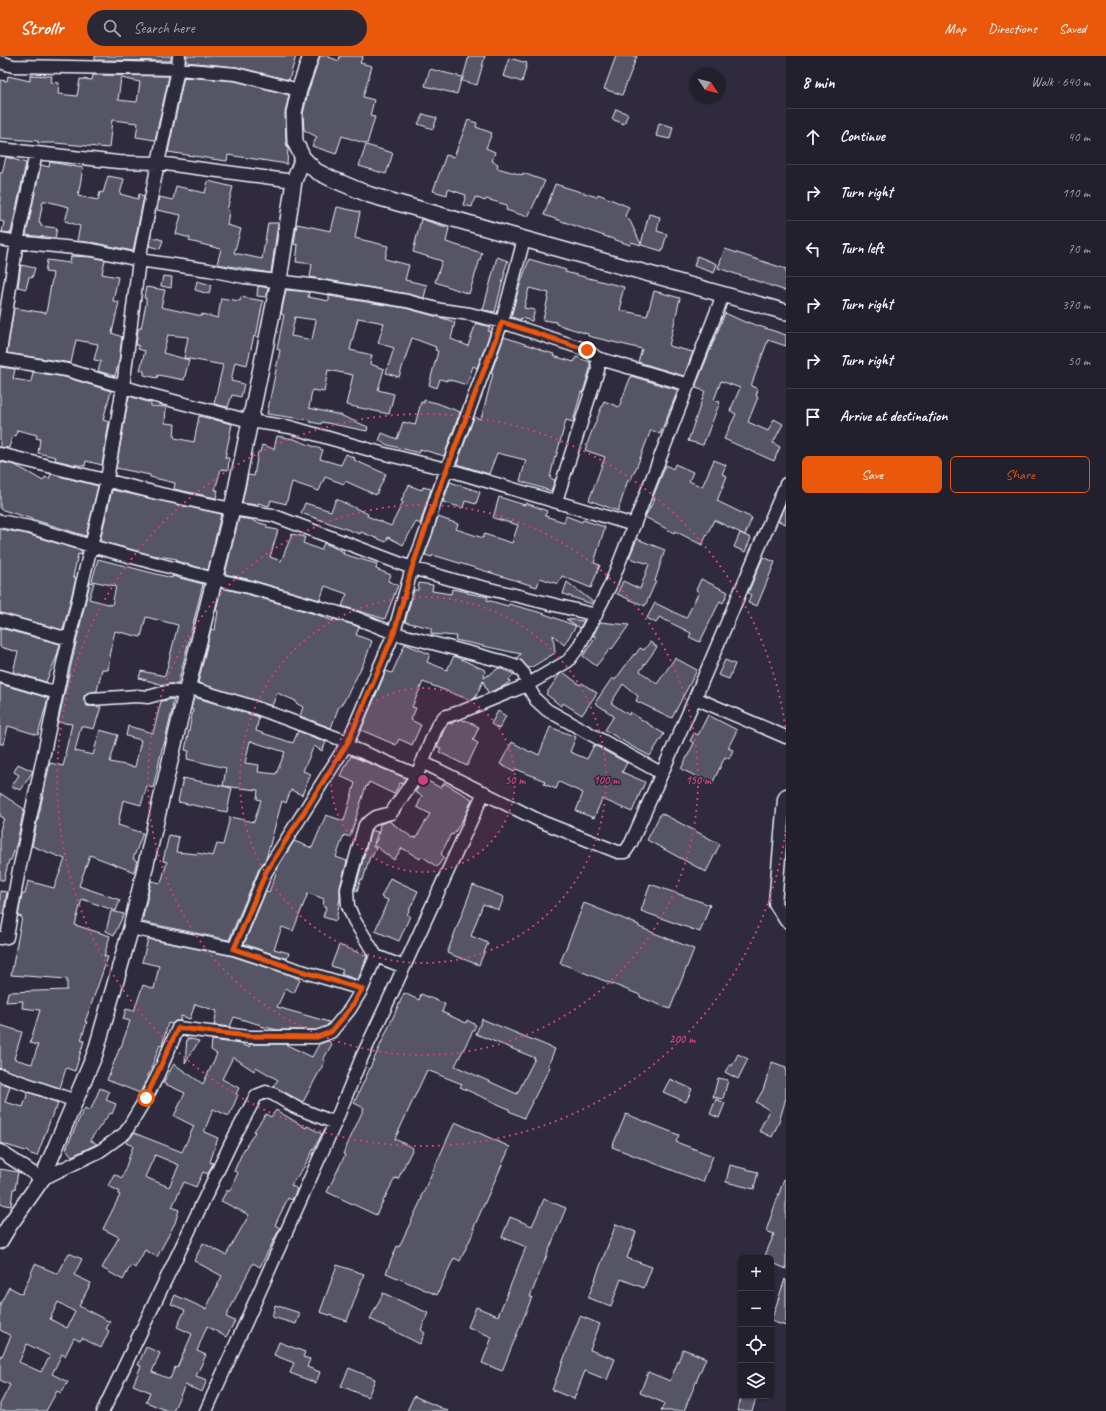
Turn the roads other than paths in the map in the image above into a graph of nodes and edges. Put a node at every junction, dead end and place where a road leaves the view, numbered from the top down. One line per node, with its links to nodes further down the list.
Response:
1 (179, 56): 5 (street)
2 (311, 56): 6 (street)
3 (49, 61): 4 (street); 5 (street)
4 (0, 62)
5 (178, 69): 6 (street); 10 (street)
6 (299, 90): 9 (street)
7 (0, 149): 8 (street)
8 (36, 153): 10 (street); 14 (street)
9 (303, 158): 11 (street); 13 (street)
10 (158, 163): 11 (street); 15 (street)
11 (294, 181): 16 (street)
12 (0, 239): 14 (street)
13 (524, 240): 17 (street); 19 (street)
14 (17, 242): 15 (street); 20 (street)
15 (140, 260): 16 (street); 24 (street)
16 (279, 280): 19 (street); 25 (street)
17 (723, 295): 18 (street); 23 (street)
18 (786, 312)
19 (502, 322): 21 (street); 27 (street)
20 (0, 352)
21 (597, 358): 23 (street); 30 (street)
22 (0, 359): 24 (street)
23 (689, 385): 33 (street)
24 (123, 387): 25 (street); 28 (street)
25 (250, 421): 27 (street); 31 (street)
26 (0, 454): 28 (street)
27 (446, 469): 30 (street); 35 (street)
28 (107, 480): 31 (street); 34 (street)
29 (786, 484): 45 (street)
30 (556, 501): 33 (street)
31 (232, 509): 35 (street); 36 (street)
32 (0, 521): 34 (street)
33 (634, 525): 37 (street)
34 (91, 546): 36 (street); 40 (street)
35 (412, 568): 37 (street); 39 (street)
36 (214, 579): 39 (street); 43 (street)
37 (596, 615): 42 (street)
38 (0, 620): 40 (street)
39 (394, 633): 42 (street); 48 (street)
40 (69, 639): 44 (street)
41 (0, 676): 44 (street)
42 (527, 685): 49 (street); 50 (street)
43 (187, 690): 46 (street); 48 (street); 55 (street)
44 (58, 693): 56 (street)
45 (695, 698): 47 (street); 50 (street)
46 (91, 699)
47 (786, 737)
48 (348, 742): 51 (street); 57 (street)
49 (422, 762): 51 (street); 52 (street)
50 (662, 773): 52 (street)
51 (417, 775): 58 (street)
52 (484, 792): 59 (street)
53 (786, 795): 54 (street)
54 (786, 921)
55 (131, 928): 57 (street); 62 (street)
56 (0, 938)
57 (234, 949): 60 (street)
58 (376, 956): 59 (street); 60 (street)
59 (404, 968): 63 (street)
60 (362, 989): 65 (street)
61 (0, 1075): 62 (street)
62 (76, 1101): 65 (street)
63 (335, 1123): 68 (street); 69 (street)
64 (3, 1155): 65 (street)
65 (42, 1179): 66 (street)
66 (4, 1226): 67 (street)
67 (0, 1241)
68 (103, 1411)
69 (206, 1411)

